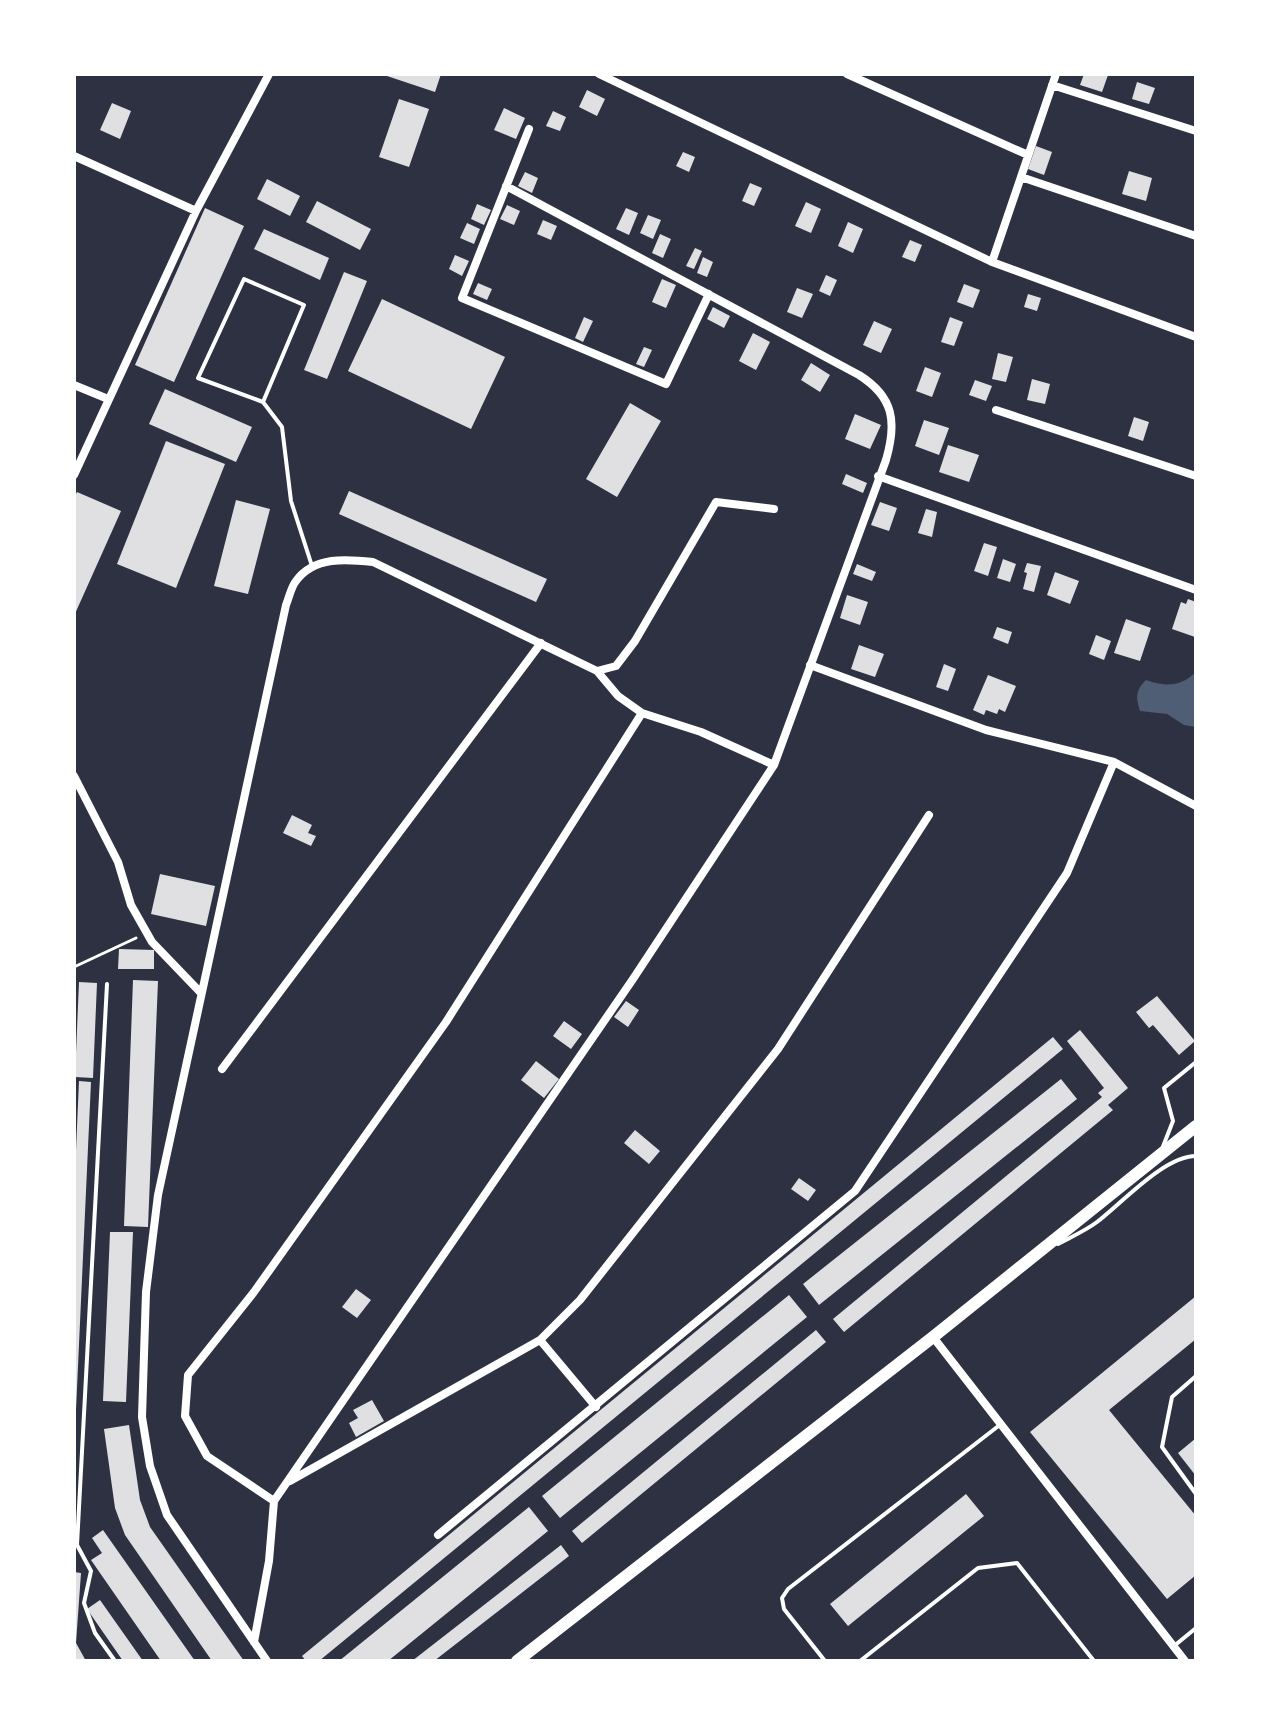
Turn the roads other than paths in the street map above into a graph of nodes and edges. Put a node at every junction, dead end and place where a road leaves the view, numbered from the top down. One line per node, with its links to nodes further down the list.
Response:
1 (269, 74): 12 (street)
2 (599, 74): 14 (street)
3 (847, 74): 8 (street)
4 (1056, 74): 5 (street)
5 (1052, 85): 7 (street); 8 (street)
6 (529, 129): 11 (street)
7 (1196, 131)
8 (1028, 155): 10 (street)
9 (74, 156): 12 (street)
10 (1021, 177): 13 (street); 14 (street)
11 (506, 186): 15 (street); 15 (street)
12 (196, 211): 18 (street)
13 (1196, 236)
14 (992, 262): 16 (street)
15 (709, 294): 22 (street)
16 (1196, 337)
17 (74, 385): 18 (street)
18 (108, 399): 21 (street)
19 (263, 402): 19 (lane); 25 (lane)
20 (996, 410): 23 (street)
21 (74, 475)
22 (878, 476): 26 (street); 28 (street)
23 (1196, 476)
24 (774, 509): 29 (street)
25 (312, 566): 27 (street); 37 (street)
26 (1196, 590)
27 (541, 643): 29 (street); 39 (street)
28 (810, 665): 31 (street); 32 (street)
29 (597, 671): 30 (street)
30 (642, 713): 32 (street); 51 (street)
31 (1114, 762): 34 (street); 47 (street)
32 (774, 765): 49 (street)
33 (74, 776): 37 (street)
34 (1196, 806)
35 (929, 815): 45 (street)
36 (107, 984): 56 (lane)
37 (201, 993): 54 (street)
38 (1196, 1062): 41 (lane)
39 (222, 1069)
40 (1196, 1126): 41 (main road)
41 (1159, 1155): 43 (main road)
42 (1196, 1156): 43 (lane)
43 (1035, 1256): 44 (main road)
44 (933, 1337): 48 (street); 58 (main road)
45 (540, 1340): 47 (street); 49 (street)
46 (1196, 1376): 50 (lane)
47 (596, 1407): 52 (street)
48 (1001, 1424): 55 (street); 59 (lane)
49 (286, 1483): 51 (street)
50 (1196, 1494)
51 (274, 1501): 54 (street)
52 (438, 1535)
53 (1196, 1628): 55 (lane)
54 (254, 1642): 57 (street)
55 (1174, 1646): 62 (street)
56 (115, 1661)
57 (267, 1661)
58 (517, 1661)
59 (825, 1661)
60 (860, 1661): 61 (lane)
61 (1094, 1661)
62 (1185, 1661)

